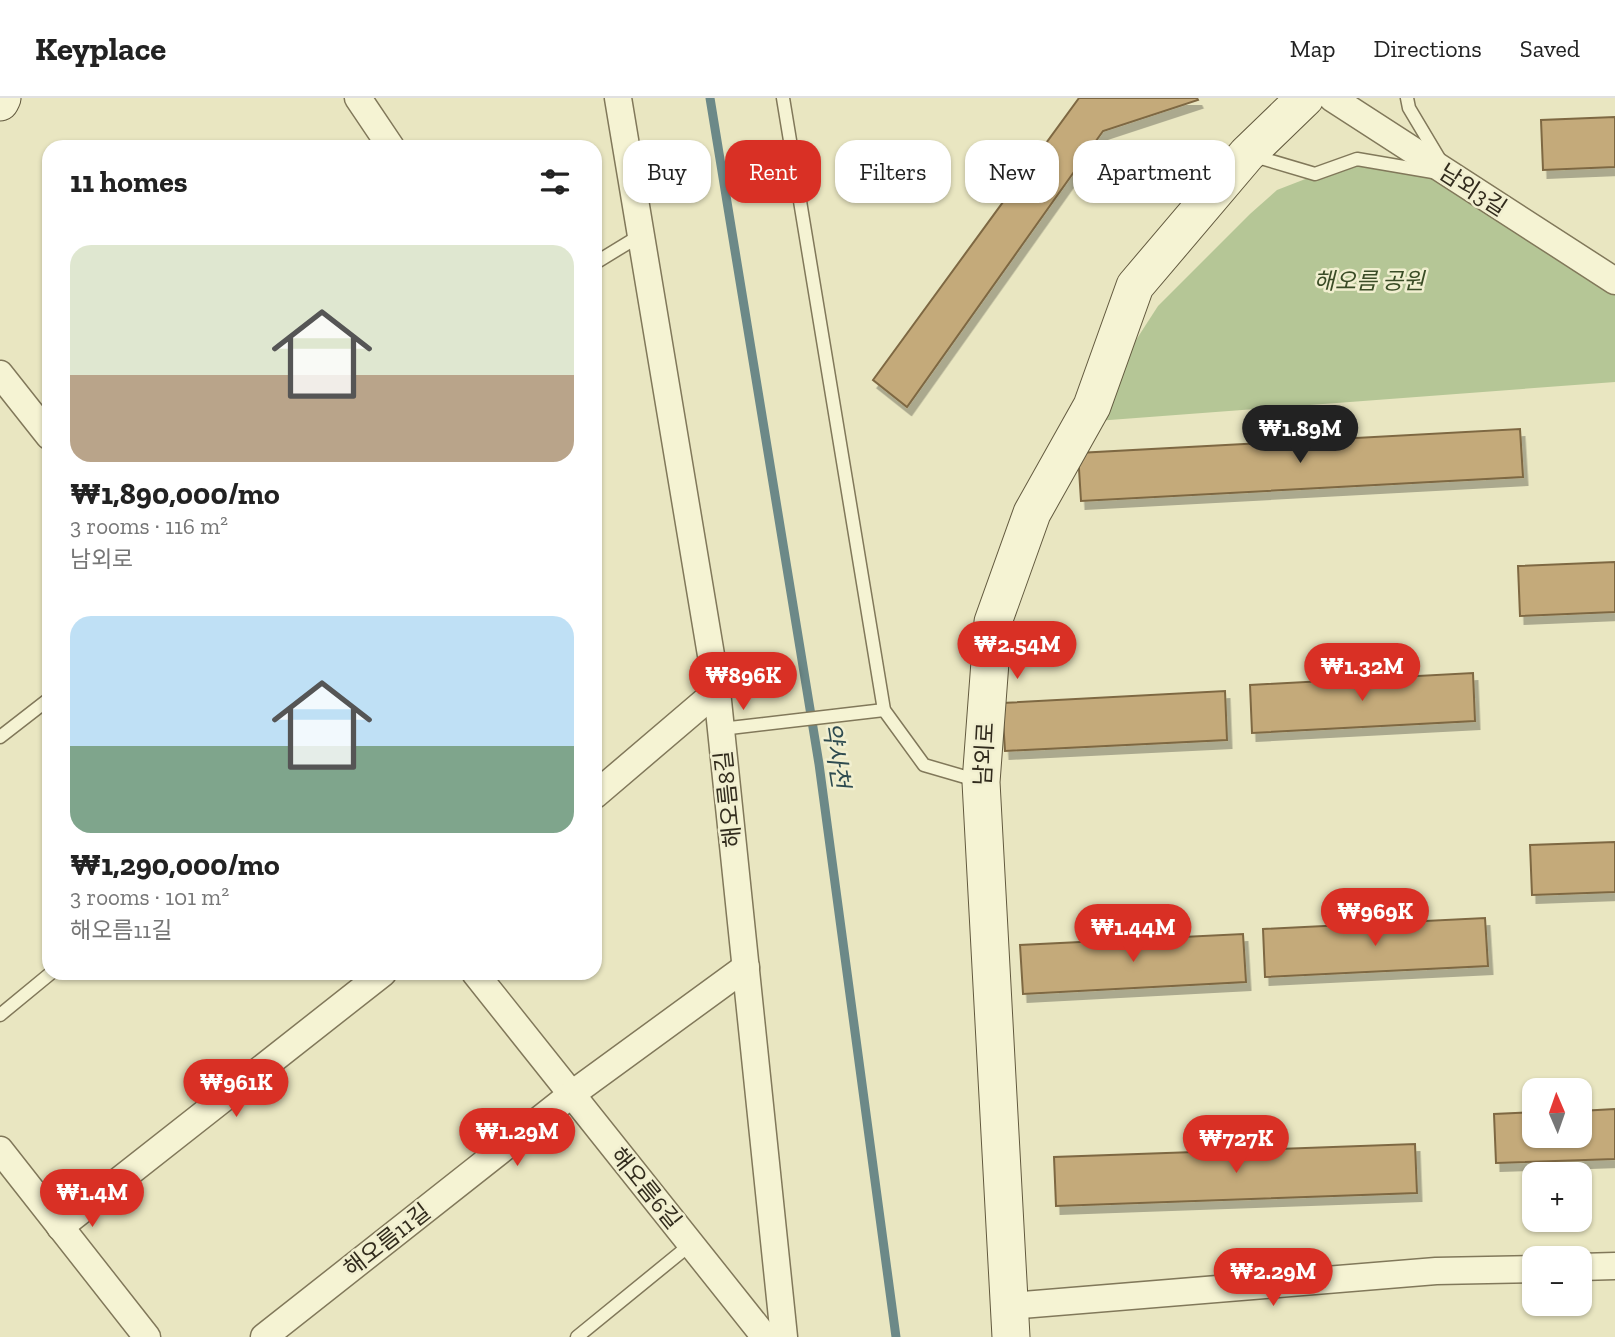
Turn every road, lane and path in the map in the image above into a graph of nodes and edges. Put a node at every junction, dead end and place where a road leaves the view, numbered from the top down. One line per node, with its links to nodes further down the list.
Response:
1 (358, 98): 7 (street)
2 (618, 98): 10 (street, 해오름8길)
3 (783, 98): 17 (lane)
4 (1305, 98): 8 (street, 남외로)
5 (1332, 98): 9 (street, 남외3길)
6 (1407, 98): 9 (lane)
7 (386, 140)
8 (1247, 154): 9 (lane); 20 (street, 남외로)
9 (1449, 175): 12 (street, 남외3길)
10 (641, 235): 11 (lane); 15 (street, 해오름8길)
11 (602, 259)
12 (1615, 281)
13 (0, 374): 14 (street)
14 (42, 427)
15 (717, 691): 18 (street, 해오름8길); 21 (street)
16 (42, 704): 19 (lane)
17 (884, 710): 18 (lane); 20 (lane)
18 (721, 729): 22 (street, 해오름8길)
19 (0, 737)
20 (981, 782): 34 (street, 남외로)
21 (602, 789)
22 (746, 967): 27 (street, 해오름11길); 39 (street, 해오름8길)
23 (42, 980): 26 (lane)
24 (374, 980): 29 (street)
25 (481, 980): 27 (street, 해오름6길)
26 (0, 1015)
27 (572, 1094): 30 (street, 해오름6길); 36 (street, 해오름11길)
28 (0, 1150): 29 (street)
29 (60, 1227): 35 (street)
30 (691, 1244): 37 (lane); 38 (street, 해오름6길)
31 (1615, 1266): 32 (street)
32 (1592, 1267)
33 (1522, 1269): 34 (street)
34 (1010, 1321)
35 (147, 1337)
36 (264, 1337)
37 (577, 1337)
38 (765, 1337)
39 (784, 1337)

